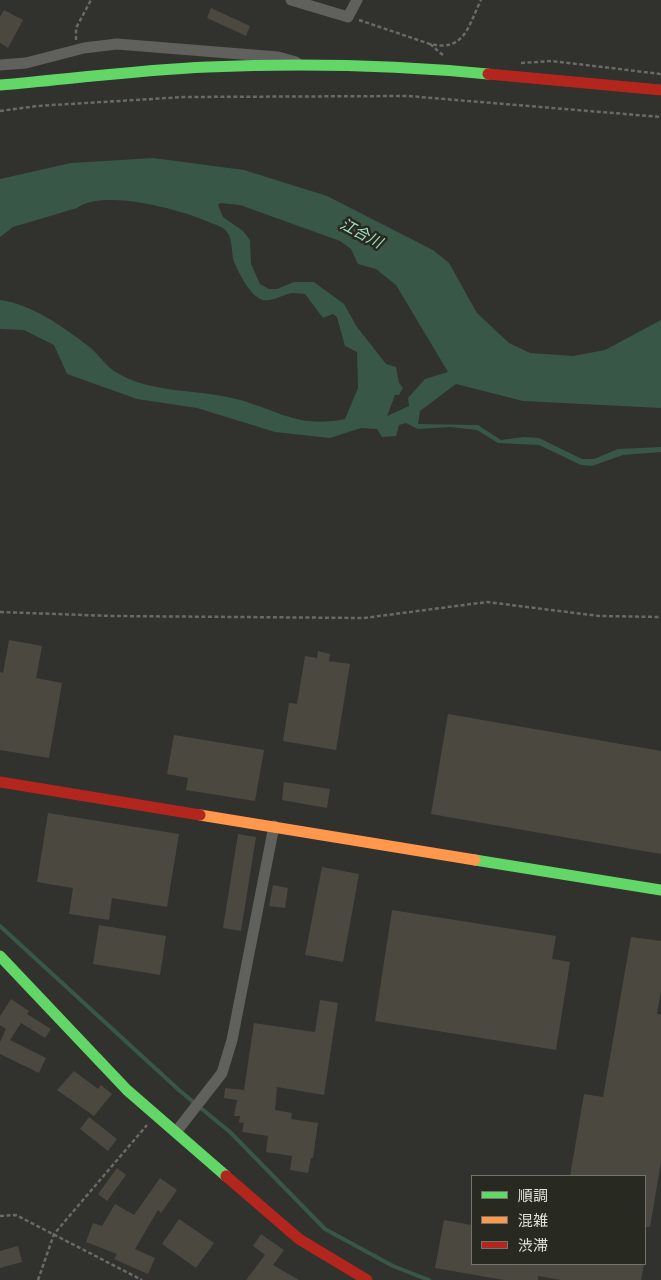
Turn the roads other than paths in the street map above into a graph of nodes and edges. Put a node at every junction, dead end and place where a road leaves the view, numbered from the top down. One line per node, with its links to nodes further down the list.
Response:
1 (291, 0): 2 (street)
2 (357, 0)
3 (0, 65): 4 (street)
4 (310, 65): 5 (street); 6 (street)
5 (0, 85)
6 (661, 90)
7 (0, 782): 8 (street)
8 (274, 826): 9 (street); 11 (street)
9 (661, 890)
10 (0, 956): 11 (street)
11 (176, 1132): 12 (street)
12 (367, 1280)

